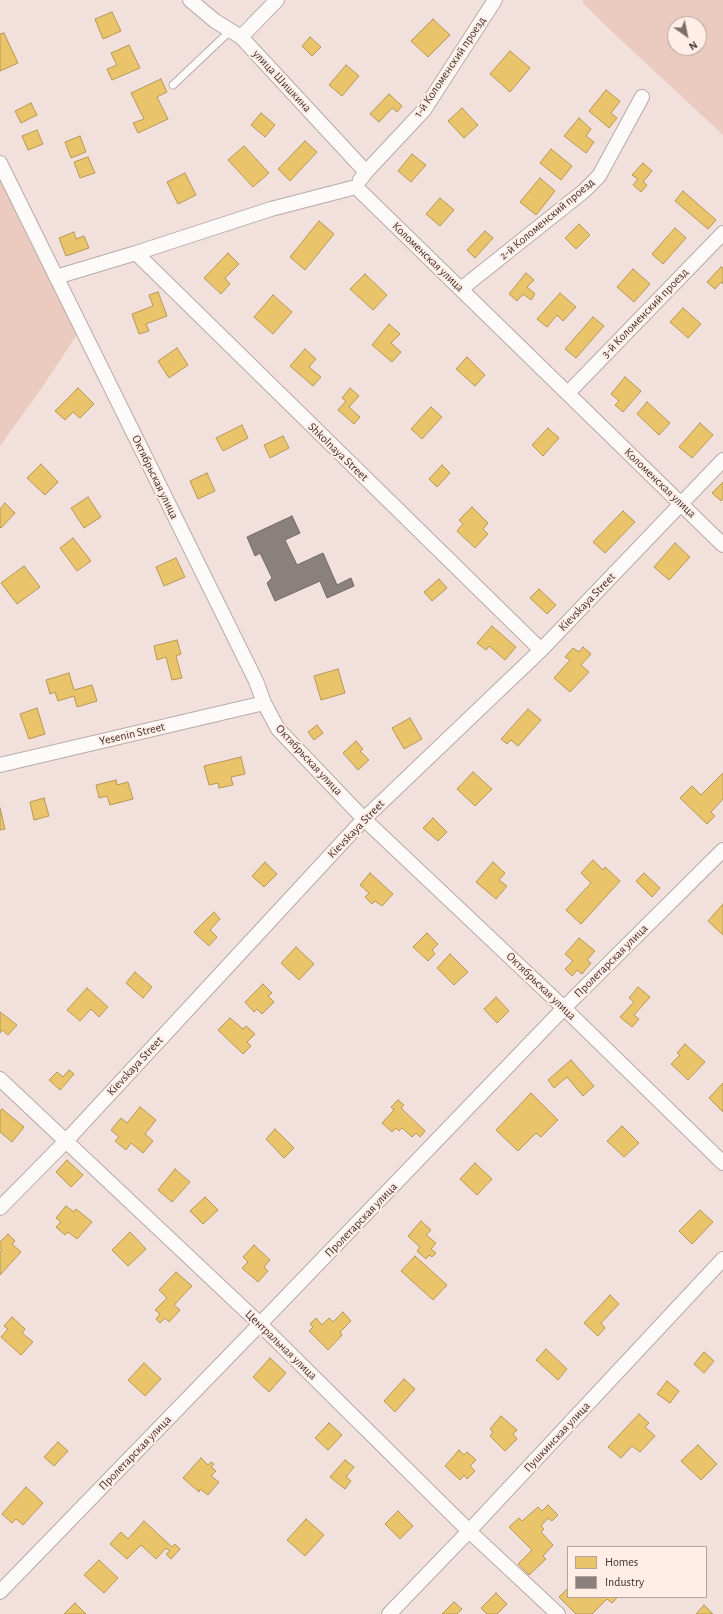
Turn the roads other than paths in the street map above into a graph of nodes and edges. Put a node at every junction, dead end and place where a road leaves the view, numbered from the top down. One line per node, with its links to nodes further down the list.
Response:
1 (190, 0): 4 (street, улица Шишкина)
2 (277, 0): 4 (street)
3 (495, 0): 8 (street, 1-й Коломенский проезд)
4 (236, 33): 5 (lane); 8 (street, улица Шишкина)
5 (173, 85)
6 (642, 97): 13 (street, 2-й Коломенский проезд)
7 (0, 163): 12 (street, Октябрьская улица)
8 (366, 172): 9 (street, 1-й Коломенский проезд)
9 (356, 187): 11 (street); 13 (street, Коломенская улица)
10 (723, 233): 14 (street, 3-й Коломенский проезд)
11 (136, 253): 12 (street); 18 (street, Shkolnaya Street)
12 (56, 277): 19 (street, Октябрьская улица)
13 (461, 289): 14 (street, Коломенская улица)
14 (568, 393): 16 (street, Коломенская улица)
15 (723, 460): 16 (street, Kievskaya Street)
16 (682, 504): 17 (street, Коломенская улица); 18 (street, Kievskaya Street)
17 (723, 545)
18 (541, 650): 21 (street, Kievskaya Street)
19 (264, 703): 20 (street, Yesenin Street); 21 (street, Октябрьская улица)
20 (0, 765)
21 (364, 819): 23 (street, Октябрьская улица); 25 (street, Kievskaya Street)
22 (723, 850): 23 (street, Пролетарская улица)
23 (564, 1008): 26 (street, Октябрьская улица); 29 (street, Пролетарская улица)
24 (0, 1079): 25 (street, Центральная улица)
25 (66, 1140): 27 (street, Kievskaya Street); 29 (street, Центральная улица)
26 (723, 1163)
27 (0, 1208)
28 (723, 1259): 30 (street, Пушкинская улица)
29 (260, 1324): 30 (street, Центральная улица); 31 (street, Пролетарская улица)
30 (469, 1531): 32 (street, Пушкинская улица); 33 (street, Центральная улица)
31 (0, 1592)
32 (389, 1614)
33 (558, 1614)

